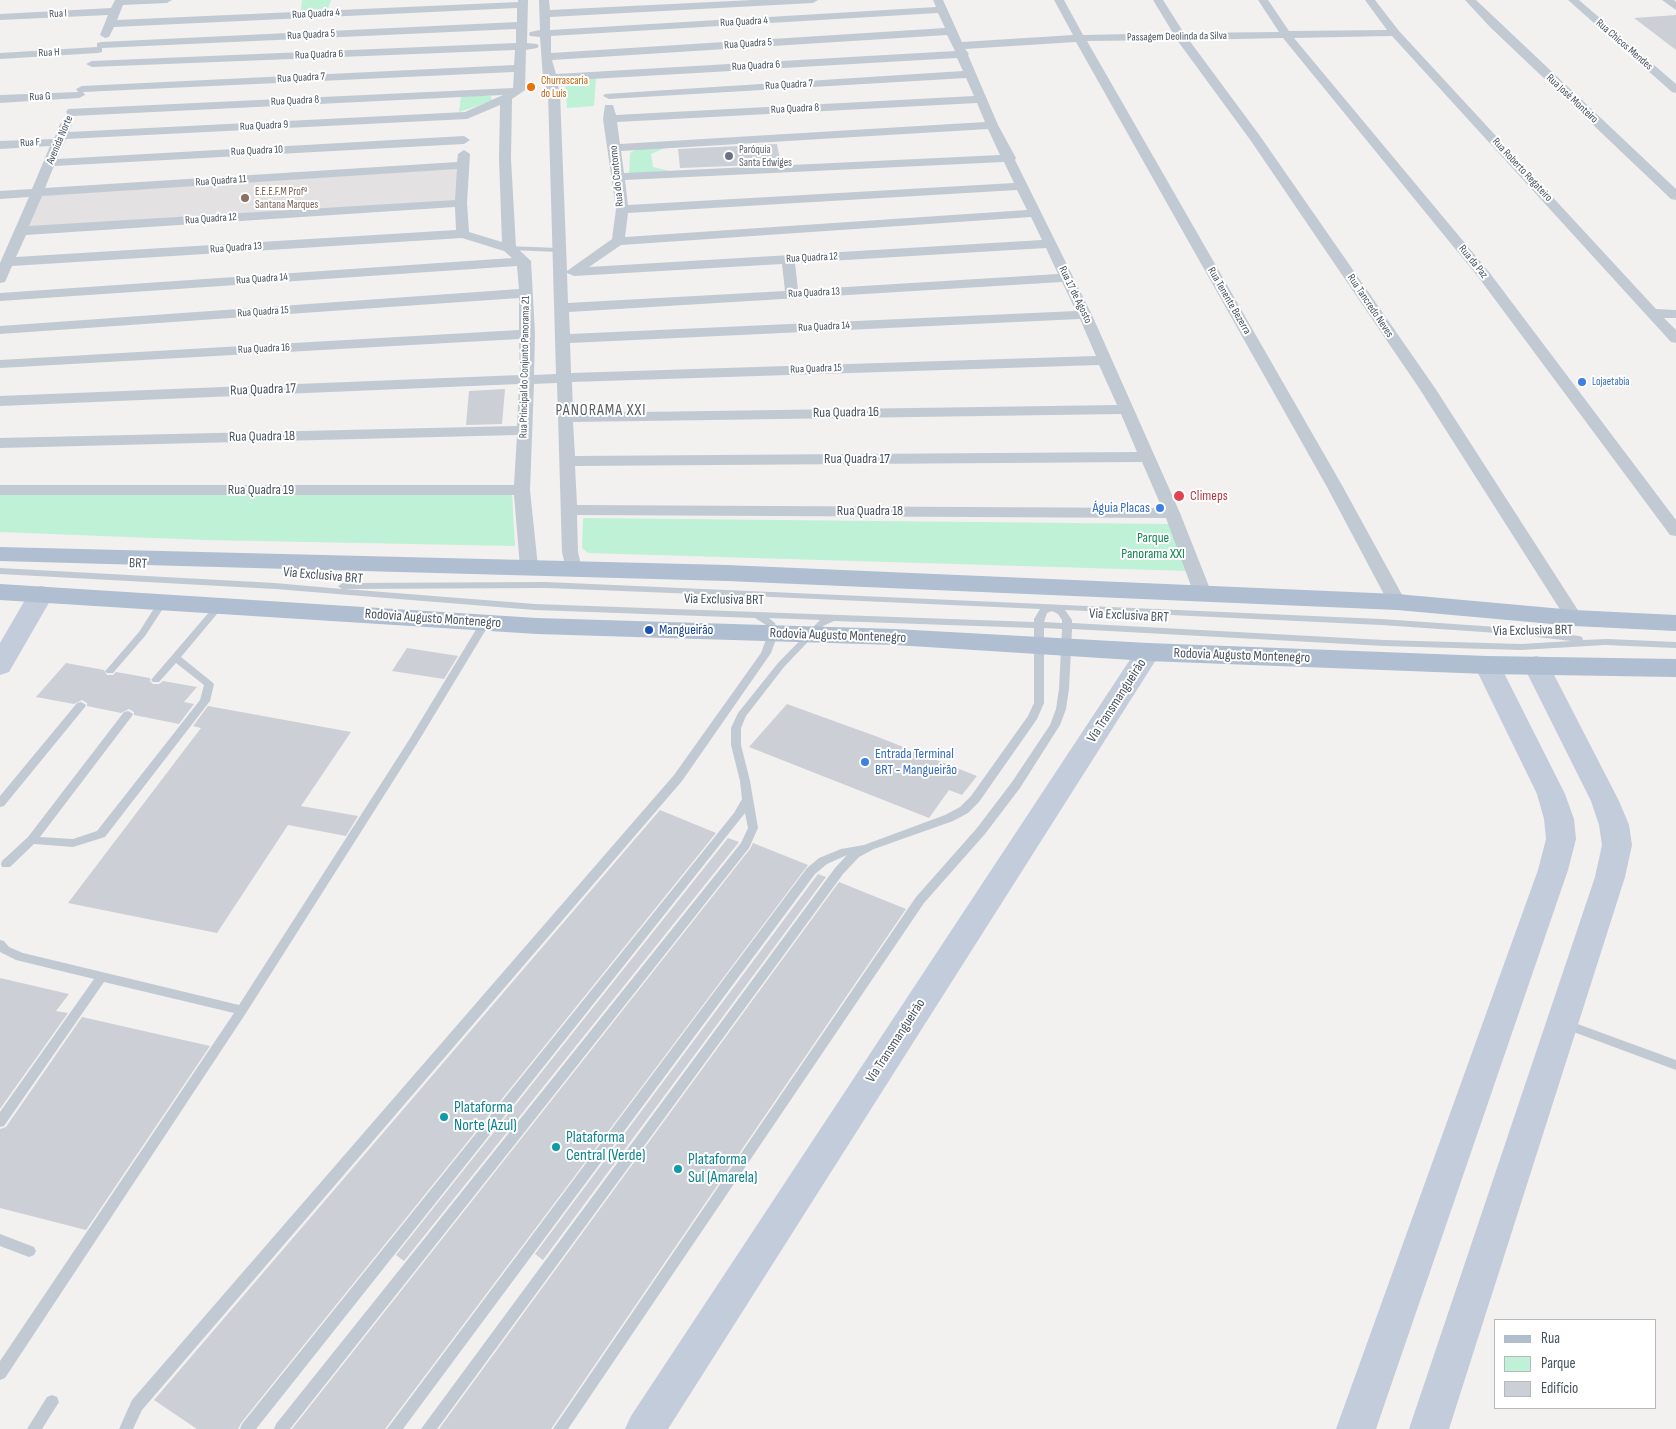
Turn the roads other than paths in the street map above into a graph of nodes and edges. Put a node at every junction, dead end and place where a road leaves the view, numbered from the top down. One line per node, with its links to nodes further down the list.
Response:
1 (167, 0): 12 (street)
2 (544, 0): 15 (street)
3 (813, 0): 15 (street)
4 (1059, 0): 23 (street, Rua Tenente Bezerra)
5 (1158, 0): 22 (street, Rua Tancredo Neves)
6 (1263, 0): 21 (street, Rua da Paz)
7 (1370, 0): 19 (street, Rua Roberto Regateiro)
8 (1470, 0): 53 (street, Rua José Monteiro)
9 (1573, 0): 33 (street, Rua Chicos Mendes)
10 (1667, 0): 14 (street)
11 (523, 2): 17 (street, Rua Quadra 4); 20 (street)
12 (118, 4): 16 (street, Rua I); 17 (street, Avenida Norte)
13 (940, 5): 18 (street, Rua 17 de Agosto); 24 (street, Rua Quadra 4)
14 (1676, 6)
15 (544, 14): 24 (street)
16 (0, 17)
17 (109, 24): 25 (street, Avenida Norte)
18 (951, 32): 24 (street, Rua Quadra 5); 26 (street, Rua 17 de Agosto)
19 (1395, 33): 21 (street, Passagem Deolinda da Silva); 73 (street, Rua Roberto Regateiro)
20 (522, 36): 24 (street, Rua Quadra 6); 25 (street, Rua Quadra 5); 28 (street); 32 (street, Rua Quadra 6)
21 (1287, 36): 22 (street, Passagem Deolinda da Silva); 95 (street, Rua da Paz)
22 (1181, 37): 23 (street, Passagem Deolinda da Silva); 109 (street, Rua Tancredo Neves)
23 (1081, 38): 26 (street, Passagem Deolinda da Silva); 105 (street, Rua Tenente Bezerra)
24 (546, 45): 31 (street)
25 (100, 47): 27 (street, Rua H); 32 (street, Avenida Norte)
26 (961, 50): 29 (street, Rua 17 de Agosto); 30 (street, Rua Quadra 6)
27 (0, 56)
28 (520, 68): 32 (street, Rua Quadra 7); 34 (street)
29 (970, 74): 35 (street, Rua Quadra 7); 37 (street, Rua 17 de Agosto)
30 (606, 75): 31 (street, Rua Quadra 6); 35 (street, Rua do Contorno)
31 (549, 78): 62 (street)
32 (85, 80): 36 (street, Rua G); 38 (street, Avenida Norte)
33 (1676, 90)
34 (513, 94): 38 (street, Rua Quadra 8); 39 (street); 61 (street)
35 (609, 96): 40 (street, Rua do Contorno)
36 (0, 99)
37 (981, 99): 40 (street, Rua Quadra 8); 41 (street, Rua 17 de Agosto)
38 (72, 112): 42 (street, Avenida Norte)
39 (467, 115): 42 (street, Rua Quadra 9); 43 (street)
40 (609, 119): 45 (street, Rua do Contorno)
41 (992, 125): 45 (street); 46 (street, Rua 17 de Agosto)
42 (60, 139): 44 (street, Rua F); 47 (street, Avenida Norte)
43 (464, 140): 47 (street, Rua Quadra 10); 48 (street)
44 (0, 145)
45 (615, 148): 49 (street, Rua do Contorno)
46 (1010, 158): 49 (street); 50 (street, Rua 17 de Agosto)
47 (50, 163): 51 (street, Avenida Norte)
48 (464, 165): 51 (street, Rua Quadra 11); 54 (street)
49 (617, 177): 55 (street, Rua do Contorno)
50 (1022, 186): 55 (street); 56 (street, Rua 17 de Agosto)
51 (37, 192): 52 (street, Rua Quadra 11); 57 (street, Avenida Norte)
52 (0, 195)
53 (1676, 196)
54 (461, 203): 57 (street, Rua Quadra 12); 58 (street)
55 (622, 208): 59 (street, Rua do Contorno)
56 (1036, 213): 59 (street); 60 (street, Rua 17 de Agosto)
57 (20, 231): 63 (street, Avenida Norte)
58 (464, 234): 61 (street); 63 (street, Rua Quadra 13)
59 (618, 240): 66 (street)
60 (1050, 244): 64 (street, Rua Quadra 12); 67 (street, Rua 17 de Agosto)
61 (509, 248): 62 (lane); 65 (street)
62 (559, 250): 66 (street)
63 (7, 254): 68 (street, Avenida Norte)
64 (788, 259): 66 (street, Rua Quadra 12); 70 (street)
65 (524, 261): 69 (street, Rua Principal do Conjunto Panorama 21); 71 (street, Rua Quadra 14)
66 (567, 272): 72 (street)
67 (1066, 278): 70 (street, Rua Quadra 13); 75 (street, Rua 17 de Agosto)
68 (0, 279)
69 (526, 293): 76 (street, Rua Quadra 15); 77 (street, Rua Principal do Conjunto Panorama 21)
70 (792, 294): 72 (street, Rua Quadra 13)
71 (0, 297)
72 (561, 308): 78 (street)
73 (1653, 314): 74 (street); 79 (street, Rua Roberto Regateiro)
74 (1676, 314)
75 (1085, 316): 78 (street, Rua Quadra 14); 80 (street, Rua 17 de Agosto)
76 (0, 330)
77 (528, 334): 81 (street, Rua Quadra 16); 83 (street, Rua Principal do Conjunto Panorama 21)
78 (562, 339): 82 (street)
79 (1676, 339)
80 (1104, 360): 82 (street, Rua Quadra 15); 85 (street, Rua 17 de Agosto)
81 (0, 364)
82 (564, 378): 83 (street, Rua Quadra 15); 86 (street)
83 (527, 380): 84 (street, Rua Quadra 17); 87 (street, Rua Principal do Conjunto Panorama 21)
84 (0, 401)
85 (1126, 409): 86 (street, Rua Quadra 16); 89 (street, Rua 17 de Agosto)
86 (565, 418): 90 (street)
87 (524, 430): 88 (street, Rua Quadra 18); 92 (street, Rua Principal do Conjunto Panorama 21)
88 (0, 443)
89 (1147, 457): 90 (street, Rua Quadra 17); 94 (street, Rua 17 de Agosto)
90 (567, 461): 93 (street)
91 (0, 490): 92 (street, Rua Quadra 19)
92 (522, 490): 97 (street, Rua Principal do Conjunto Panorama 21)
93 (568, 510): 94 (street, Rua Quadra 18); 98 (street)
94 (1172, 513): 103 (street, Rua 17 de Agosto)
95 (1676, 531)
96 (0, 554): 97 (main road)
97 (529, 568): 98 (main road)
98 (573, 569): 103 (main road)
99 (0, 571): 100 (lane, BRT)
100 (274, 586): 107 (lane, Via Exclusiva BRT); 112 (lane, Via Exclusiva BRT)
101 (0, 592): 102 (main road, Rodovia Augusto Montenegro)
102 (41, 594): 104 (main road, Rodovia Augusto Montenegro); 122 (street)
103 (1203, 594): 105 (main road)
104 (163, 601): 106 (main road, Rodovia Augusto Montenegro); 124 (lane)
105 (1397, 602): 109 (main road)
106 (219, 606): 110 (main road, Rodovia Augusto Montenegro); 119 (lane)
107 (1052, 607): 114 (lane); 115 (lane); 116 (lane, Via Exclusiva BRT)
108 (834, 617): 112 (lane, Via Exclusiva BRT); 113 (lane); 114 (lane, Via Exclusiva BRT)
109 (1574, 618): 111 (main road)
110 (485, 623): 112 (main road, Rodovia Augusto Montenegro); 135 (lane)
111 (1676, 623)
112 (765, 624): 113 (main road, Rodovia Augusto Montenegro); 144 (lane)
113 (810, 634): 114 (main road, Rodovia Augusto Montenegro); 128 (lane)
114 (1038, 635): 115 (main road, Rodovia Augusto Montenegro); 131 (lane)
115 (1067, 637): 116 (lane, Via Exclusiva BRT); 118 (main road, Rodovia Augusto Montenegro); 149 (lane)
116 (1608, 642): 117 (lane, Via Exclusiva BRT)
117 (1676, 645)
118 (1148, 652): 120 (main road, Rodovia Augusto Montenegro); 150 (street, Via Transmangueirão)
119 (175, 657): 125 (lane); 130 (lane)
120 (1487, 665): 121 (main road, Rodovia Augusto Montenegro); 151 (street)
121 (1536, 665): 123 (main road, Rodovia Augusto Montenegro); 136 (street)
122 (0, 666)
123 (1676, 668)
124 (110, 671)
125 (156, 680)
126 (81, 705): 129 (lane)
127 (128, 714): 130 (lane)
128 (747, 796): 145 (lane); 146 (lane)
129 (0, 803)
130 (32, 840): 132 (lane)
131 (870, 846): 147 (lane); 148 (lane)
132 (6, 864)
133 (0, 944): 134 (lane)
134 (102, 976): 135 (lane); 138 (lane)
135 (242, 1010): 141 (lane)
136 (1561, 1023): 137 (lane); 152 (street)
137 (1676, 1065)
138 (0, 1122)
139 (0, 1240): 140 (lane)
140 (29, 1251)
141 (0, 1373)
142 (52, 1402): 143 (lane)
143 (34, 1429)
144 (126, 1429)
145 (248, 1429)
146 (281, 1429)
147 (394, 1429)
148 (428, 1429)
149 (560, 1429)
150 (645, 1429)
151 (1356, 1429)
152 (1429, 1429)

